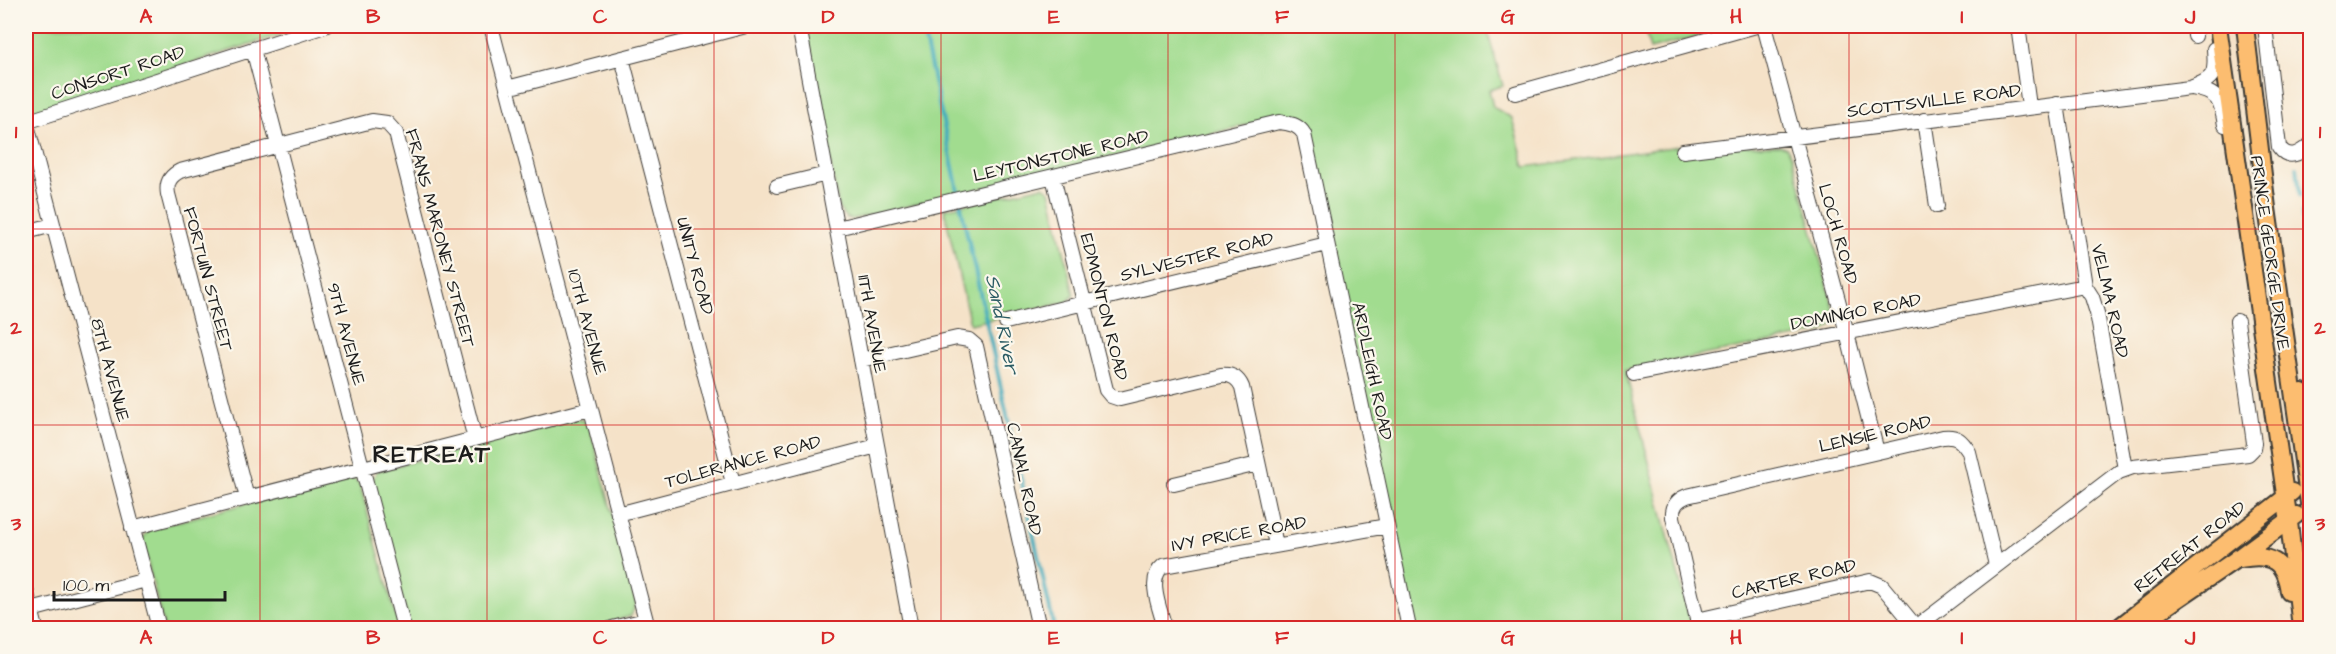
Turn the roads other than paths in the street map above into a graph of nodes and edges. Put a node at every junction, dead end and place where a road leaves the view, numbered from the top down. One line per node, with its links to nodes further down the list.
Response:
1 (325, 26): 12 (street, CONSORT ROAD)
2 (490, 26): 14 (street, 10TH AVENUE)
3 (746, 26): 13 (street)
4 (799, 26): 27 (street, 11TH AVENUE)
5 (1756, 26): 16 (street)
6 (1764, 26): 22 (street, LOCH ROAD)
7 (2018, 26): 18 (street)
8 (2213, 26): 15 (street, SCOTTSVILLE ROAD)
9 (2218, 26): 26 (main road, PRINCE GEORGE DRIVE)
10 (2245, 26): 40 (main road, PRINCE GEORGE DRIVE)
11 (2265, 26): 23 (street)
12 (253, 49): 20 (street, CONSORT ROAD); 24 (street, 9TH AVENUE)
13 (622, 58): 14 (street); 52 (street, UNITY ROAD)
14 (507, 88): 43 (street, 10TH AVENUE)
15 (2190, 88): 17 (street, SCOTTSVILLE ROAD); 26 (street, SCOTTSVILLE ROAD)
16 (1515, 93)
17 (2057, 104): 18 (street, SCOTTSVILLE ROAD); 35 (street, VELMA ROAD)
18 (2030, 106): 19 (street, SCOTTSVILLE ROAD)
19 (1924, 120): 22 (street, SCOTTSVILLE ROAD); 30 (street)
20 (26, 121): 31 (street, 8TH AVENUE)
21 (1294, 124): 28 (street, LEYTONSTONE ROAD); 34 (street, ARDLEIGH ROAD)
22 (1793, 137): 25 (street, SCOTTSVILLE ROAD); 39 (street, LOCH ROAD)
23 (2310, 145)
24 (279, 147): 45 (street, FRANS MARONEY STREET); 49 (street, 9TH AVENUE); 55 (street, FORTUIN STREET)
25 (1683, 151)
26 (2238, 165): 54 (main road, PRINCE GEORGE DRIVE)
27 (827, 174): 29 (street); 32 (street, 11TH AVENUE)
28 (1053, 177): 32 (street, LEYTONSTONE ROAD); 36 (street, EDMONTON ROAD)
29 (777, 186)
30 (1937, 206)
31 (53, 225): 33 (street); 60 (street, 8TH AVENUE)
32 (837, 228): 41 (street, 11TH AVENUE)
33 (26, 232)
34 (1327, 244): 36 (street, SYLVESTER ROAD); 59 (street, ARDLEIGH ROAD)
35 (2085, 286): 39 (street, DOMINGO ROAD); 50 (street, VELMA ROAD)
36 (1084, 303): 38 (street, SYLVESTER ROAD); 48 (street, EDMONTON ROAD)
37 (2237, 321): 50 (street)
38 (1006, 322)
39 (1847, 333): 42 (street, DOMINGO ROAD); 47 (street, LOCH ROAD)
40 (2286, 340): 44 (main road); 51 (main road, PRINCE GEORGE DRIVE)
41 (861, 360): 46 (street, 11TH AVENUE); 74 (street, CANAL ROAD)
42 (1634, 374)
43 (590, 409): 45 (street); 57 (street, 10TH AVENUE)
44 (2310, 417)
45 (475, 439): 49 (street)
46 (877, 446): 52 (street, TOLERANCE ROAD); 73 (street, 11TH AVENUE)
47 (1877, 452): 63 (street, LENSIE ROAD); 68 (street, LENSIE ROAD)
48 (1258, 464): 53 (street); 61 (street, EDMONTON ROAD)
49 (362, 468): 55 (street); 71 (street, 9TH AVENUE)
50 (2125, 469): 63 (street)
51 (2309, 479): 54 (main road, RETREAT ROAD); 56 (main road, PRINCE GEORGE DRIVE)
52 (733, 483): 57 (street, TOLERANCE ROAD)
53 (1174, 484)
54 (2286, 496): 58 (main road, PRINCE GEORGE DRIVE); 78 (main road, RETREAT ROAD)
55 (247, 498): 60 (street)
56 (2310, 506): 58 (main road, RETREAT ROAD)
57 (618, 514): 67 (street, 10TH AVENUE)
58 (2289, 522): 62 (main road, RETREAT ROAD); 81 (main road, PRINCE GEORGE DRIVE)
59 (1387, 526): 61 (street, IVY PRICE ROAD); 76 (street, ARDLEIGH ROAD)
60 (132, 528): 64 (street, 8TH AVENUE)
61 (1276, 545): 75 (street, IVY PRICE ROAD)
62 (2235, 560): 79 (main road, RETREAT ROAD); 80 (main road)
63 (1996, 565): 77 (street)
64 (146, 579): 66 (street); 70 (street, 8TH AVENUE)
65 (26, 590): 66 (street)
66 (31, 610): 69 (street)
67 (647, 624): 72 (street)
68 (1698, 624): 77 (street, CARTER ROAD)
69 (36, 628)
70 (159, 628)
71 (404, 628)
72 (612, 628)
73 (911, 628)
74 (1039, 628)
75 (1165, 628)
76 (1409, 628)
77 (1915, 628)
78 (2118, 628)
79 (2135, 628)
80 (2294, 628)
81 (2301, 628)

